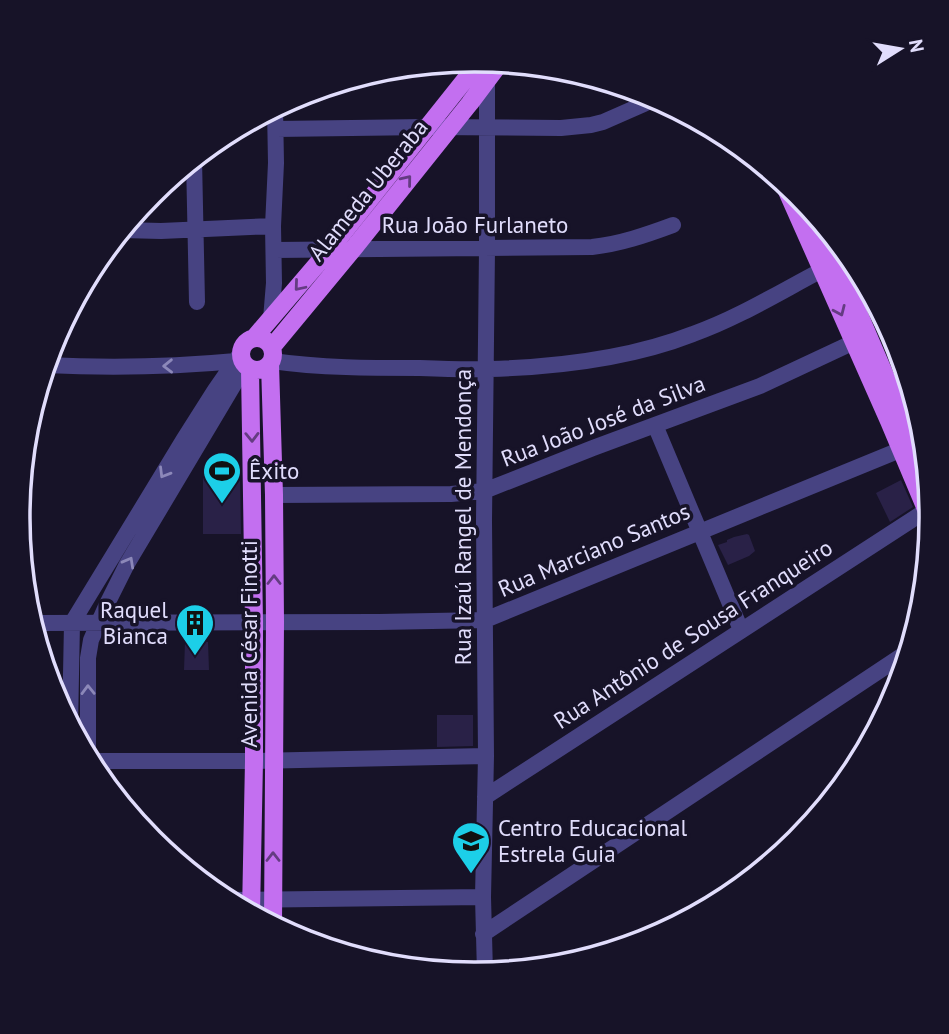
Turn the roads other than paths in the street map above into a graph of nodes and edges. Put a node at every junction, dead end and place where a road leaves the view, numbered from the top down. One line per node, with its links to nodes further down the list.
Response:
1 (479, 72): 6 (main road, Alameda Uberaba)
2 (482, 72): 7 (main road, Alameda Uberaba)
3 (484, 72): 9 (street, Rua Izaú Rangel de Mendonça)
4 (642, 105): 9 (street)
5 (276, 119): 8 (street)
6 (426, 127): 7 (street); 8 (street); 17 (main road, Alameda Uberaba)
7 (450, 127): 9 (street); 18 (main road, Alameda Uberaba, one-way to 7)
8 (276, 129): 13 (street)
9 (487, 129): 19 (street, Rua Izaú Rangel de Mendonça)
10 (194, 172): 14 (street)
11 (796, 210): 21 (main road)
12 (673, 225): 19 (street, Rua João Furlaneto)
13 (273, 226): 14 (street); 20 (street)
14 (195, 229): 15 (street); 24 (street)
15 (135, 230)
16 (827, 246): 23 (main road)
17 (331, 248): 18 (street, Rua João Furlaneto); 20 (street, Rua João Furlaneto); 25 (main road, Alameda Uberaba, one-way to 25)
18 (354, 248): 19 (street, Rua João Furlaneto); 28 (main road, Alameda Uberaba)
19 (487, 249): 31 (street, Rua Izaú Rangel de Mendonça)
20 (274, 250): 25 (street)
21 (822, 270): 27 (main road, one-way to 27); 31 (street)
22 (857, 291): 23 (street)
23 (849, 295): 33 (main road)
24 (197, 302)
25 (271, 319): 26 (main road, Alameda Uberaba)
26 (254, 338): 28 (main road); 29 (main road, Alameda Uberaba)
27 (854, 342): 32 (street, Rua João José da Silva); 33 (main road)
28 (271, 358): 29 (main road); 31 (street); 37 (main road, Avenida César Finotti)
29 (243, 363): 30 (street, one-way to 30); 41 (street, Alameda Uberaba, one-way to 29); 42 (main road, Avenida César Finotti, one-way to 42); 45 (street, Alameda Uberaba, one-way to 45)
30 (57, 365)
31 (486, 369): 36 (street, Rua Izaú Rangel de Mendonça)
32 (654, 425): 36 (street, Rua João José da Silva); 39 (street)
33 (908, 446): 34 (main road); 35 (main road); 39 (street, Rua Marciano Santos)
34 (915, 456)
35 (917, 474)
36 (484, 491): 37 (street, Rua João José da Silva); 40 (street, Rua Izaú Rangel de Mendonça)
37 (274, 495): 43 (main road, Avenida César Finotti, one-way to 37)
38 (919, 521): 46 (street, Rua Antônio de Sousa Franqueiro)
39 (699, 530): 40 (street, Rua Marciano Santos); 46 (street)
40 (485, 620): 43 (street, Rua Marciano Santos); 50 (street, Rua Izaú Rangel de Mendonça)
41 (98, 622): 42 (street, Rua Marciano Santos); 45 (street, Rua Marciano Santos); 49 (street, Alameda Uberaba, one-way to 41)
42 (254, 622): 43 (street, Rua Marciano Santos); 52 (main road, Avenida César Finotti)
43 (275, 622): 53 (main road, Avenida César Finotti)
44 (43, 623): 45 (street, Rua Marciano Santos)
45 (72, 623): 48 (street)
46 (741, 630): 54 (street, Rua Antônio de Sousa Franqueiro)
47 (896, 660): 60 (street)
48 (70, 702)
49 (89, 739)
50 (486, 756): 53 (street); 54 (street, Rua Izaú Rangel de Mendonça)
51 (102, 760): 52 (street)
52 (254, 761): 53 (street); 57 (main road, Avenida César Finotti)
53 (273, 761): 56 (main road, Avenida César Finotti, one-way to 53)
54 (485, 797): 55 (street, Rua Izaú Rangel de Mendonça)
55 (484, 897): 56 (street); 60 (street, Rua Izaú Rangel de Mendonça)
56 (272, 900): 58 (street); 59 (main road, Avenida César Finotti)
57 (251, 901)
58 (257, 904)
59 (273, 913)
60 (483, 934): 61 (street, Rua Izaú Rangel de Mendonça)
61 (484, 962)

